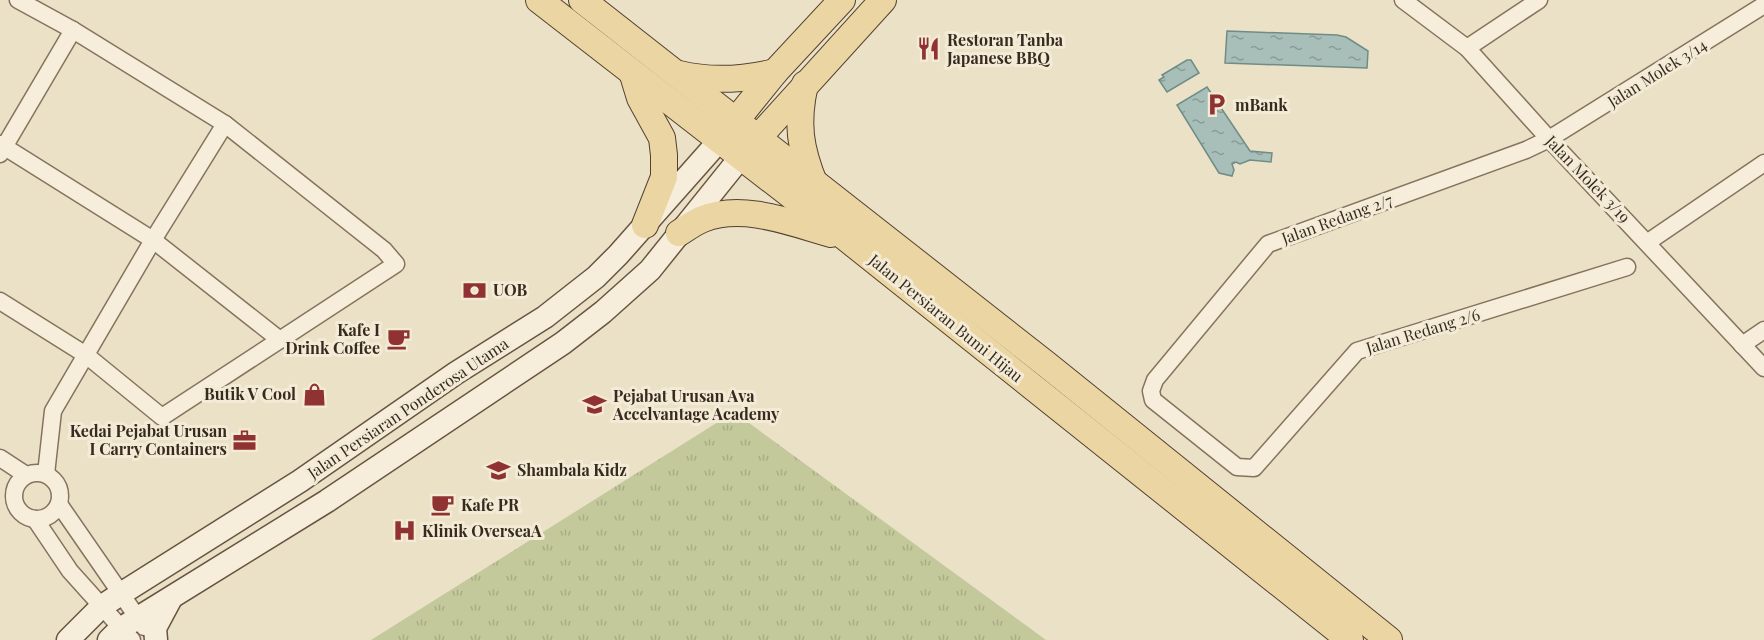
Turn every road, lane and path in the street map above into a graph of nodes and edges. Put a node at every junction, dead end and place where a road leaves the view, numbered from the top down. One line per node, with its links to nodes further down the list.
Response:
1 (18, 0): 9 (street)
2 (539, 0): 13 (main road, Jalan Persiaran Bumi Hijau)
3 (582, 0): 12 (main road, Jalan Persiaran Bumi Hijau)
4 (842, 0): 11 (main road)
5 (882, 0): 14 (main road)
6 (1403, 0): 10 (street, Jalan Molek 3/19)
7 (1539, 0): 10 (street)
8 (1764, 5): 18 (street, Jalan Molek 3/14)
9 (74, 30): 16 (street); 20 (street)
10 (1467, 48): 18 (street, Jalan Molek 3/19)
11 (775, 72): 12 (main road); 15 (main road)
12 (673, 73): 15 (main road, Jalan Persiaran Bumi Hijau)
13 (633, 75): 19 (main road, Jalan Persiaran Bumi Hijau); 24 (main road)
14 (805, 84): 17 (main road); 23 (main road)
15 (736, 121): 17 (main road, Jalan Persiaran Bumi Hijau); 19 (main road)
16 (225, 124): 27 (street); 32 (street)
17 (757, 139): 21 (main road); 23 (main road, Jalan Persiaran Bumi Hijau)
18 (1549, 140): 28 (street, Jalan Molek 3/19); 36 (street, Jalan Redang 2/7)
19 (719, 141): 21 (main road, Jalan Persiaran Bumi Hijau); 24 (main road, Jalan Persiaran Ponderosa Utama)
20 (2, 148): 27 (street)
21 (740, 158): 25 (main road, Jalan Persiaran Ponderosa Utama); 26 (main road, Jalan Persiaran Bumi Hijau)
22 (1764, 163): 28 (street)
23 (815, 185): 38 (main road, Jalan Persiaran Bumi Hijau)
24 (645, 225): 50 (main road, Jalan Persiaran Ponderosa Utama)
25 (679, 233): 26 (main road); 49 (main road, Jalan Persiaran Ponderosa Utama)
26 (846, 238): 41 (main road, Jalan Persiaran Bumi Hijau)
27 (153, 240): 32 (street); 34 (street)
28 (1648, 242): 33 (street, Jalan Molek 3/19)
29 (1627, 267): 36 (street, Jalan Redang 2/6)
30 (0, 301): 34 (street)
31 (1764, 330): 33 (street)
32 (280, 340): 34 (street)
33 (1742, 345): 35 (street, Jalan Molek 3/19)
34 (86, 355): 39 (street)
35 (1764, 368)
36 (1151, 391)
37 (0, 458): 40 (street)
38 (1176, 467): 41 (main road); 47 (main road, Jalan Persiaran Bumi Hijau)
39 (46, 474): 40 (street); 43 (street)
40 (26, 475): 42 (street)
41 (1157, 487): 48 (main road, Jalan Persiaran Bumi Hijau)
42 (7, 488): 44 (street)
43 (59, 504): 44 (street); 45 (street)
44 (35, 519): 46 (street)
45 (93, 556): 46 (street); 50 (street)
46 (70, 571): 50 (street)
47 (1313, 579): 48 (main road); 55 (main road, Jalan Persiaran Bumi Hijau)
48 (1295, 596): 54 (main road, Jalan Persiaran Bumi Hijau)
49 (170, 600): 51 (main road, Jalan Persiaran Ponderosa Utama); 53 (main road)
50 (110, 601): 51 (street); 52 (main road, Jalan Persiaran Ponderosa Utama)
51 (124, 632): 53 (street)
52 (68, 640)
53 (155, 640)
54 (1350, 640)
55 (1389, 640)

